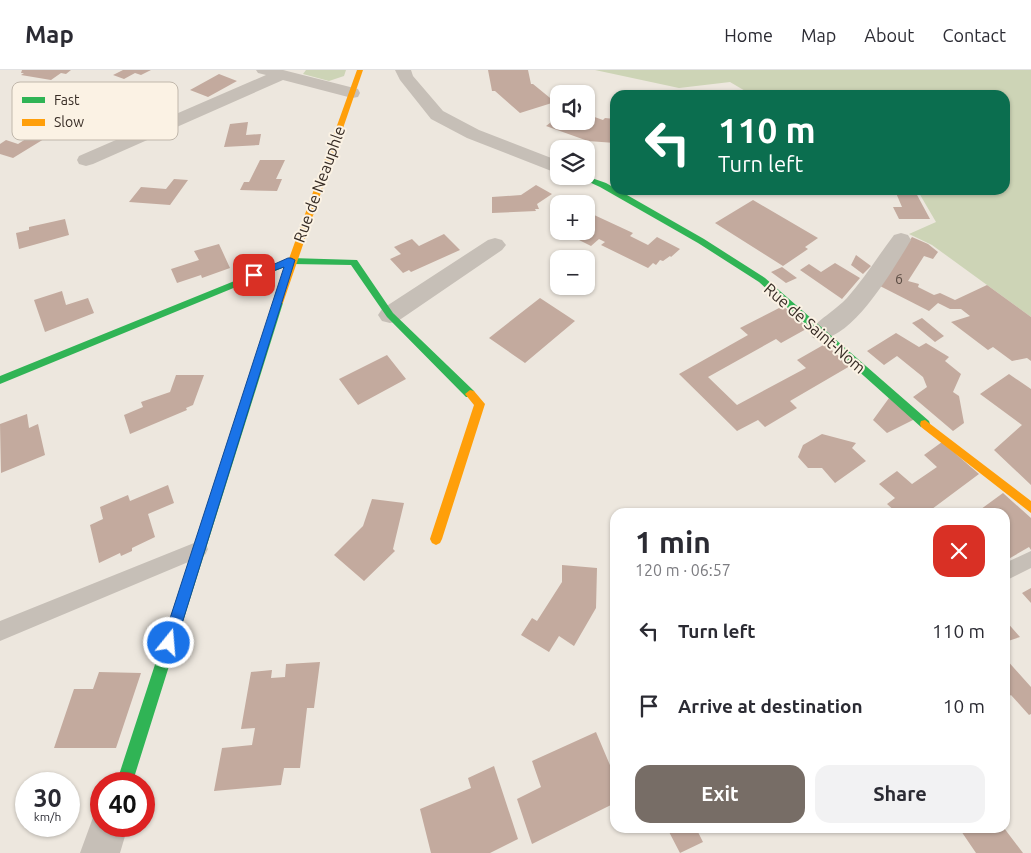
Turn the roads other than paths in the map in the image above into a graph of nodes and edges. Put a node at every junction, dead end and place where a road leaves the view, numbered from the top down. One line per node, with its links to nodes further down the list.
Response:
1 (263, 70): 4 (street)
2 (360, 70): 5 (street, Rue de Neauphle)
3 (403, 70): 9 (street)
4 (281, 75): 5 (street); 6 (street)
5 (352, 94): 15 (street, Rue de Neauphle)
6 (178, 120)
7 (132, 140): 8 (street)
8 (86, 160)
9 (550, 164)
10 (595, 182): 11 (street, Rue de Saint-Nom)
11 (610, 189)
12 (621, 195): 17 (street, Rue de Saint-Nom)
13 (900, 240): 17 (street)
14 (495, 245): 16 (street)
15 (291, 260): 16 (street); 18 (street); 21 (street, Rue de Neauphle)
16 (390, 315): 20 (street)
17 (821, 332): 19 (street, Rue de Saint-Nom)
18 (0, 380)
19 (1031, 508)
20 (436, 539)
21 (199, 549): 24 (lane); 25 (street, Rue de Neauphle)
22 (1031, 559): 23 (lane)
23 (1010, 570)
24 (0, 631)
25 (128, 772)
26 (105, 837): 27 (street)
27 (100, 853)

